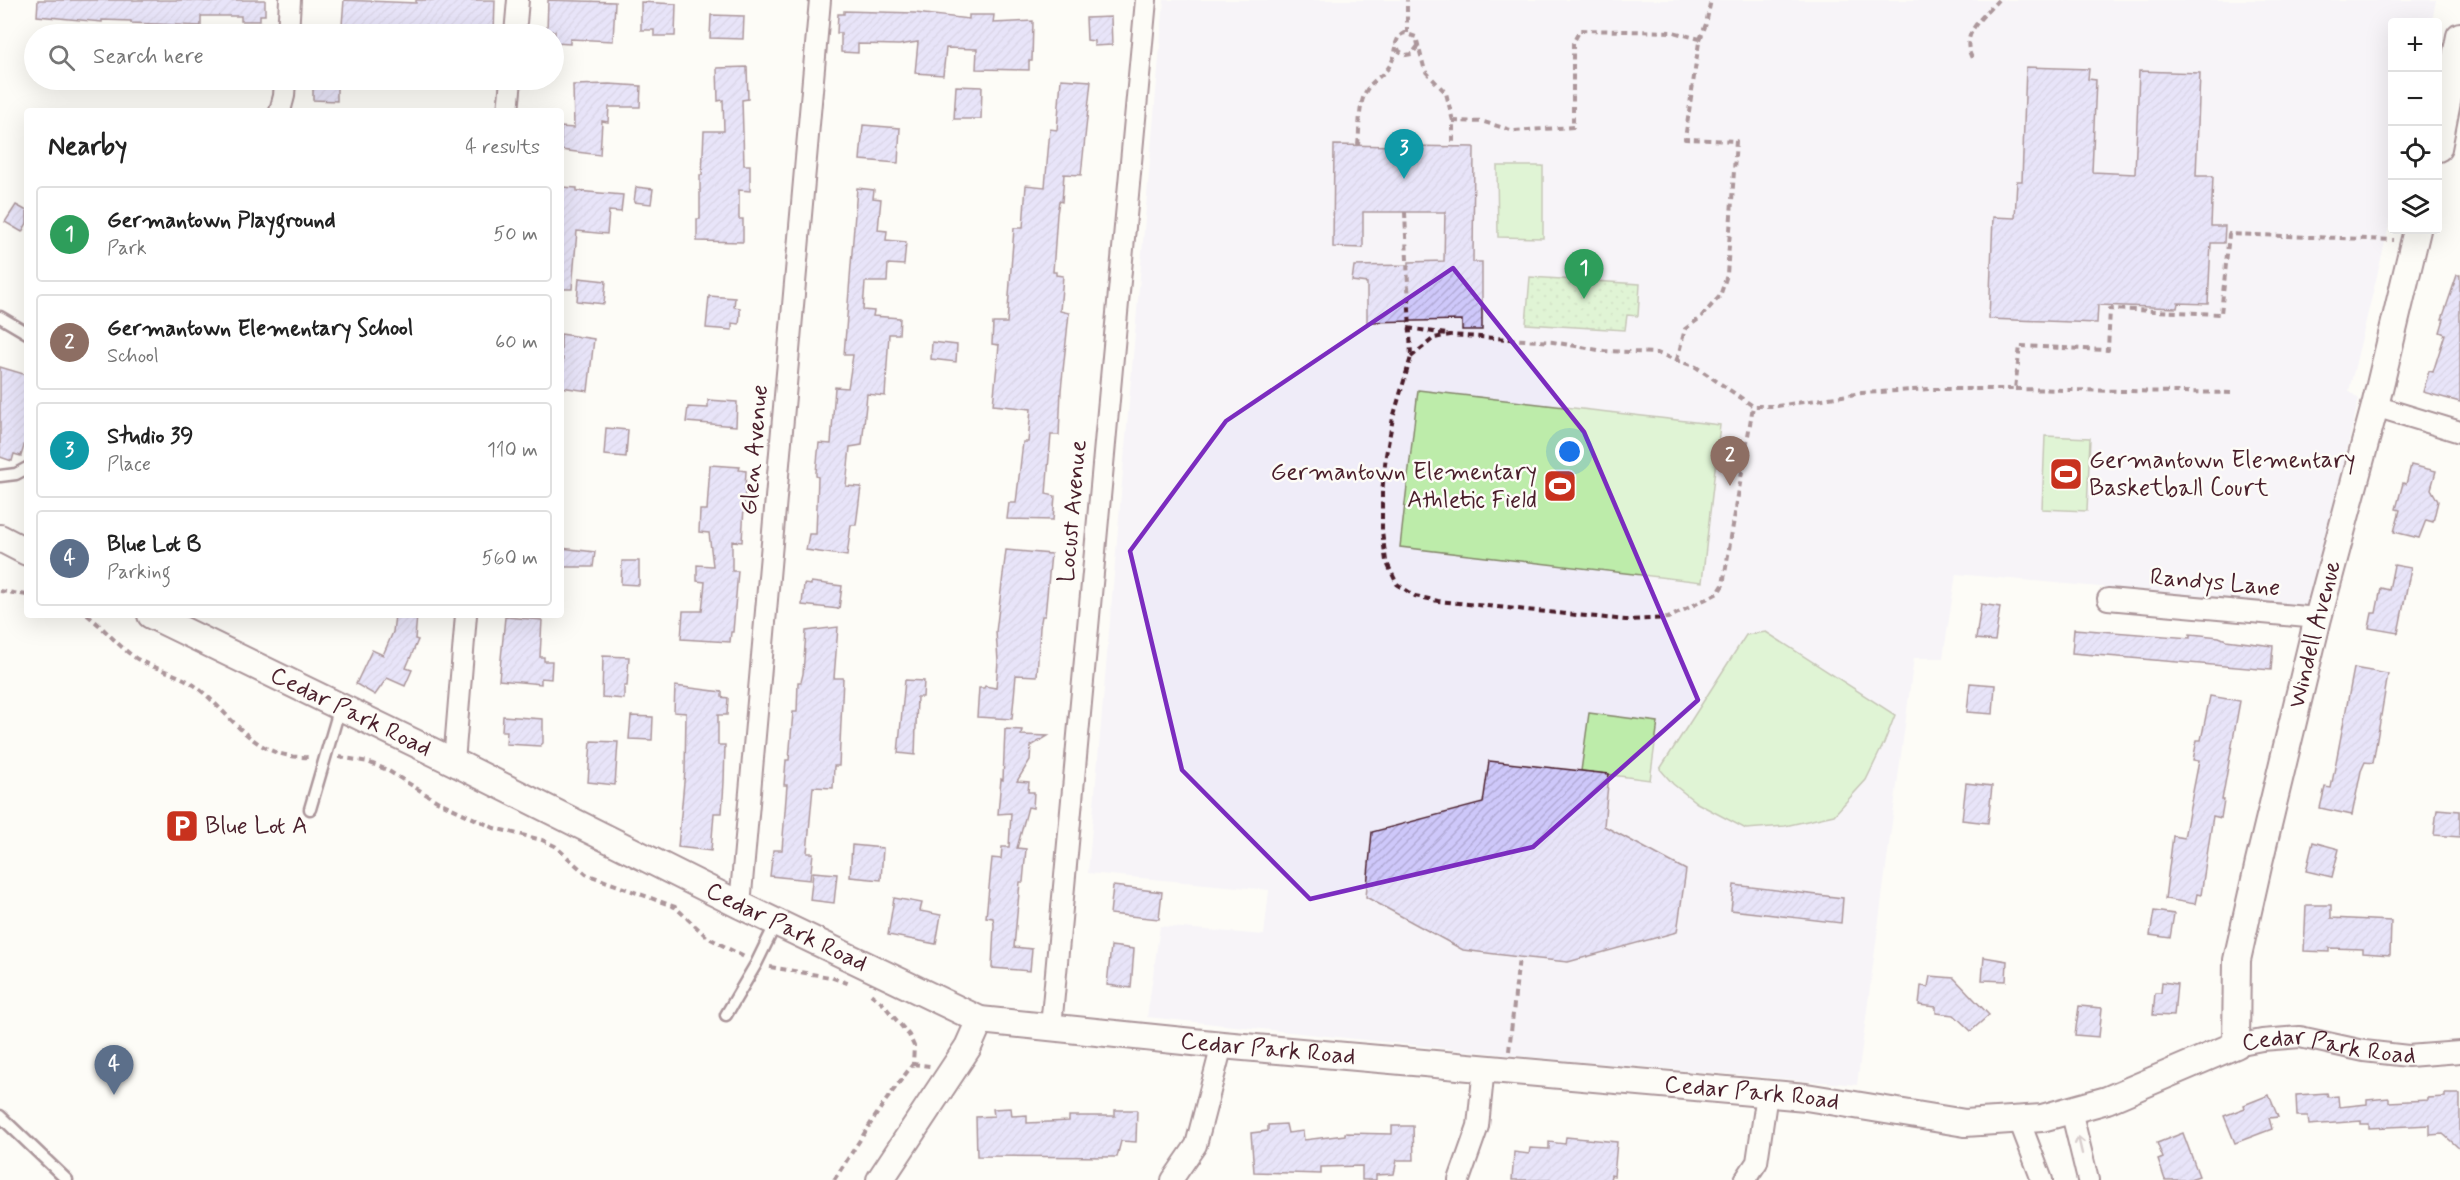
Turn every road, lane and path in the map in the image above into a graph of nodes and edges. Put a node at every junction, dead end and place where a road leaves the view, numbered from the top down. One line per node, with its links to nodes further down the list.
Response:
1 (290, 0): 8 (street)
2 (518, 0): 9 (street)
3 (820, 0): 52 (street, Glen Avenue)
4 (1146, 0): 60 (street, Locust Avenue)
5 (1407, 0): 10 (path)
6 (1711, 0): 12 (path)
7 (1998, 0): 15 (path)
8 (289, 24)
9 (516, 24)
10 (1407, 33): 13 (path); 14 (path)
11 (2460, 36): 21 (street)
12 (1700, 39): 20 (path); 31 (path)
13 (1396, 46): 14 (path); 22 (path)
14 (1418, 46): 20 (path)
15 (1972, 58)
16 (284, 90): 18 (street)
17 (510, 90): 19 (street)
18 (281, 108)
19 (508, 108)
20 (1453, 121): 23 (path)
21 (2442, 128)
22 (1358, 145)
23 (1453, 146)
24 (1405, 212): 27 (path)
25 (2407, 235): 32 (path); 35 (street, Windell Avenue)
26 (0, 317): 28 (lane)
27 (1408, 328): 29 (path); 30 (path)
28 (24, 331)
29 (1450, 335): 30 (path); 31 (path)
30 (1411, 357): 34 (path)
31 (1677, 360): 34 (path)
32 (2015, 389): 33 (path); 34 (path)
33 (2234, 393)
34 (1753, 406)
35 (2375, 406): 36 (street); 47 (street, Windell Avenue)
36 (2460, 432)
37 (24, 470): 38 (lane)
38 (0, 476)
39 (0, 540): 40 (street)
40 (24, 551)
41 (0, 591): 42 (path)
42 (24, 595)
43 (2108, 599): 47 (street, Randys Lane)
44 (91, 618): 49 (path)
45 (158, 618): 48 (street, Cedar Park Road)
46 (466, 618): 50 (street)
47 (2318, 618): 62 (street, Windell Avenue)
48 (340, 707): 49 (lane); 50 (street, Cedar Park Road)
49 (324, 757): 51 (lane); 55 (path)
50 (454, 762): 52 (street, Cedar Park Road)
51 (310, 809)
52 (740, 906): 53 (street, Cedar Park Road)
53 (776, 922): 55 (lane); 59 (street, Cedar Park Road)
54 (1519, 957): 64 (path)
55 (756, 964): 56 (path); 58 (lane)
56 (854, 985)
57 (861, 989): 70 (path)
58 (726, 1015)
59 (980, 1020): 60 (street, Cedar Park Road); 71 (street)
60 (1051, 1027): 61 (street, Cedar Park Road)
61 (1222, 1045): 64 (street, Cedar Park Road); 72 (street)
62 (2236, 1045): 63 (street, Cedar Park Road); 66 (street, Cedar Park Road)
63 (2460, 1052)
64 (1496, 1068): 65 (street, Cedar Park Road); 73 (street)
65 (1767, 1094): 68 (street, Cedar Park Road); 74 (street)
66 (2072, 1110): 68 (street, Cedar Park Road); 76 (street, one-way to 66)
67 (0, 1116): 69 (lane)
68 (2019, 1120): 75 (street)
69 (67, 1180)
70 (834, 1180)
71 (880, 1180)
72 (1172, 1180)
73 (1459, 1180)
74 (1745, 1180)
75 (2042, 1180)
76 (2088, 1180)

